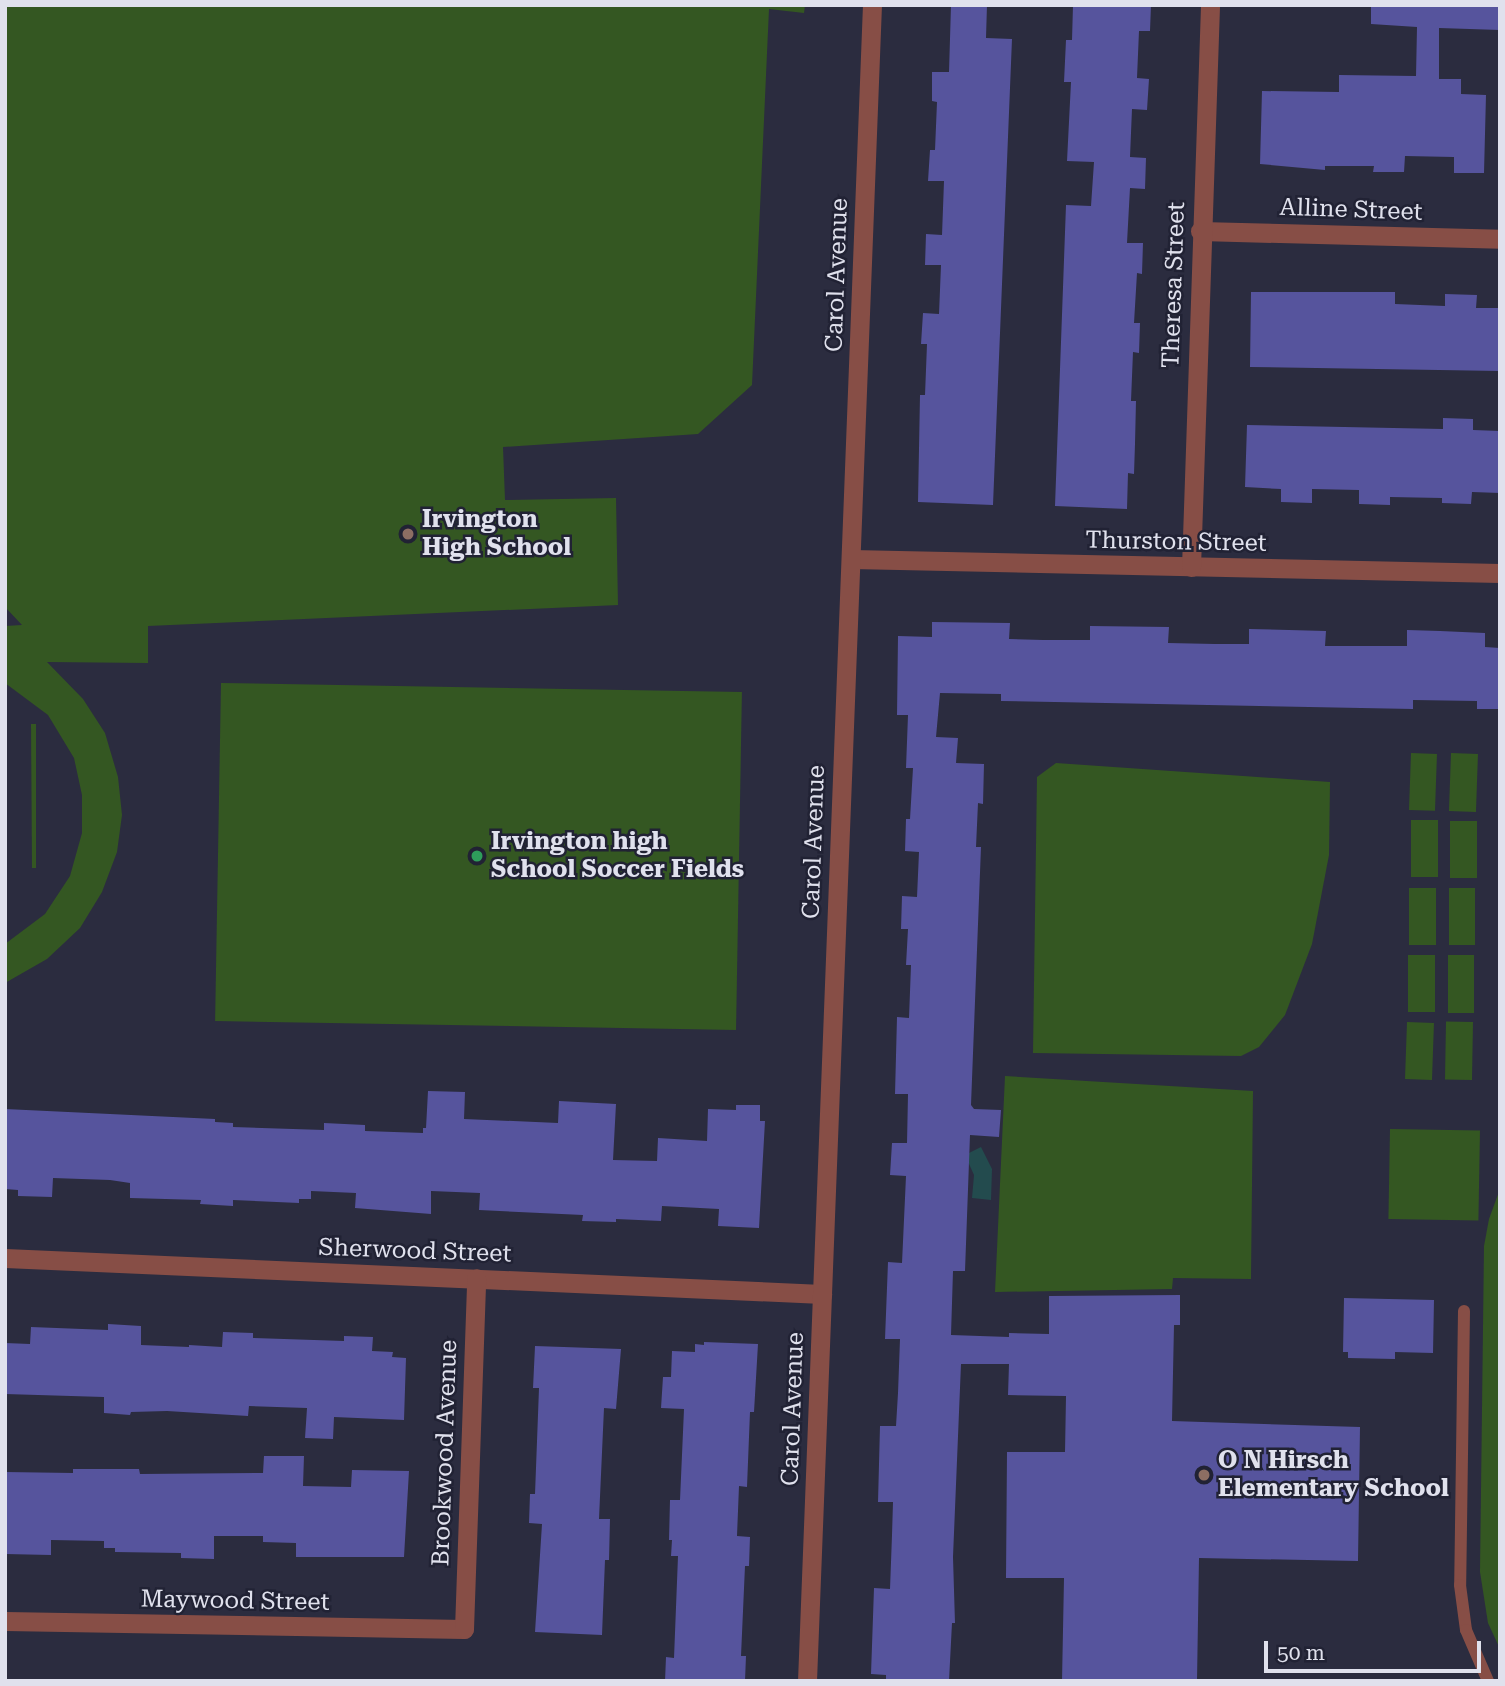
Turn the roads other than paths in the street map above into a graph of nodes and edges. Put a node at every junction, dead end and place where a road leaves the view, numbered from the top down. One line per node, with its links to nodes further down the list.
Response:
1 (872, 5): 5 (street, Carol Avenue)
2 (1210, 5): 3 (street, Theresa Street)
3 (1200, 231): 4 (street, Alline Street); 6 (street, Theresa Street)
4 (1500, 239)
5 (851, 559): 6 (street, Thurston Street); 10 (street, Carol Avenue)
6 (1191, 568): 7 (street, Thurston Street)
7 (1500, 573)
8 (5, 1258): 9 (street, Sherwood Street)
9 (476, 1278): 10 (street, Sherwood Street); 13 (street, Brookwood Avenue)
10 (822, 1294): 14 (street, Carol Avenue)
11 (1464, 1311): 15 (lane)
12 (5, 1621): 13 (street, Maywood Street)
13 (464, 1629)
14 (807, 1681)
15 (1488, 1681)

